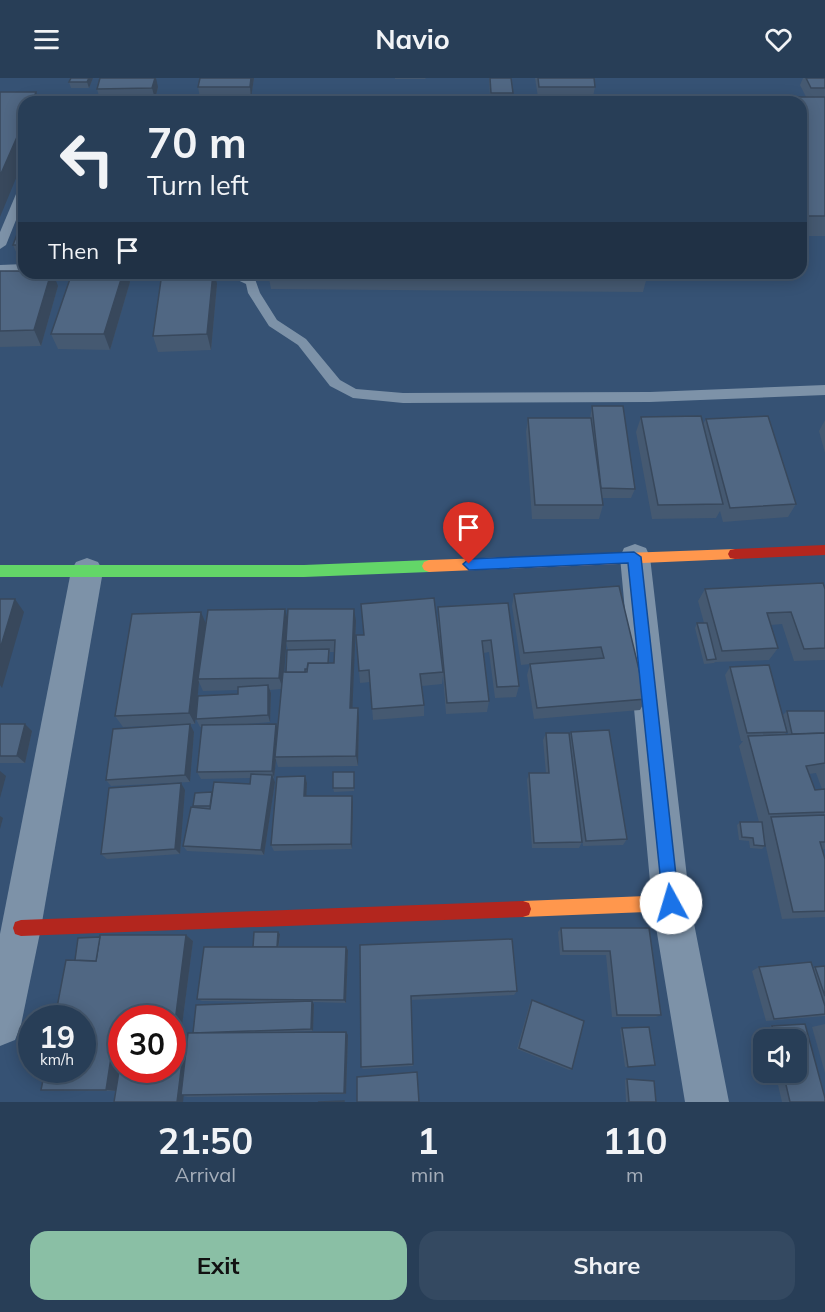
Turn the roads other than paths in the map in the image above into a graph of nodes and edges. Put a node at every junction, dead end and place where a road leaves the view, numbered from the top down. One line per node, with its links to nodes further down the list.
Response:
1 (18, 202): 2 (lane)
2 (0, 245)
3 (18, 268): 4 (lane)
4 (0, 269)
5 (244, 279): 6 (lane)
6 (825, 390)
7 (825, 550): 8 (street)
8 (634, 557): 10 (street); 11 (street)
9 (0, 571): 10 (street)
10 (87, 571): 12 (street)
11 (671, 903): 12 (street); 14 (street)
12 (21, 928): 13 (street)
13 (0, 1025)
14 (707, 1102)

